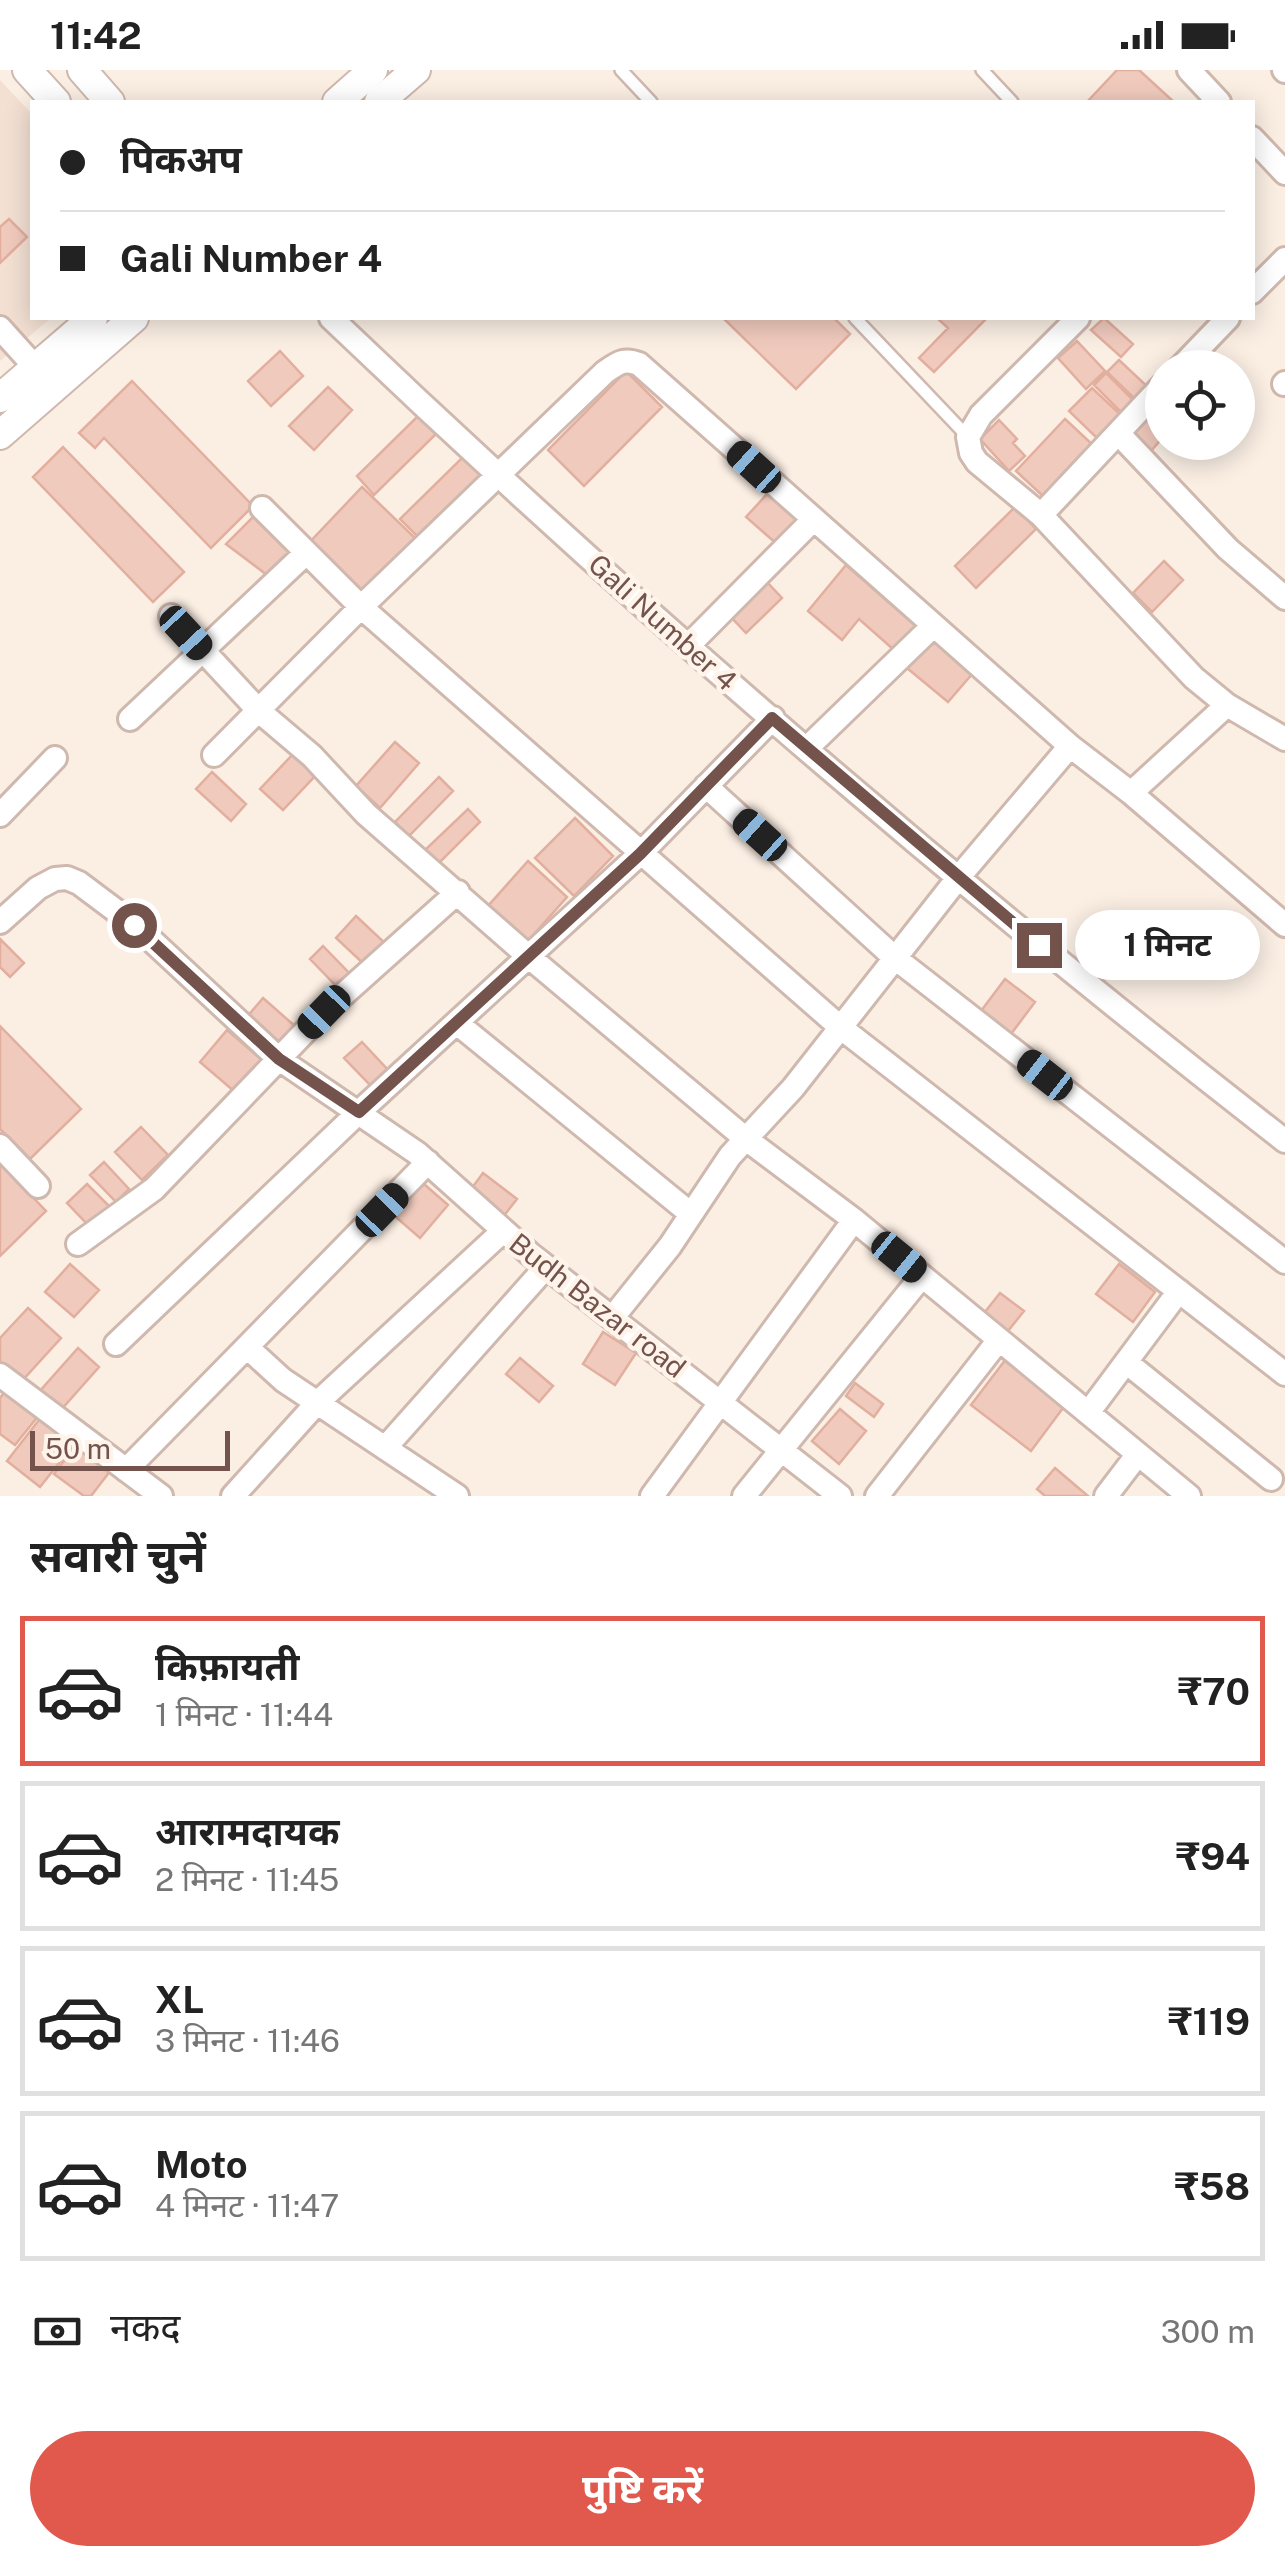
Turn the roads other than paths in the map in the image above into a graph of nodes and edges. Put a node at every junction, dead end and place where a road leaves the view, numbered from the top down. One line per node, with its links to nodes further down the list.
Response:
1 (27, 70): 7 (street)
2 (374, 70): 8 (street)
3 (416, 70): 9 (street)
4 (620, 70): 10 (lane)
5 (982, 70): 11 (lane)
6 (1190, 70): 12 (street)
7 (54, 100)
8 (338, 100)
9 (381, 100)
10 (649, 100)
11 (1010, 100)
12 (1218, 100)
13 (1255, 142): 14 (street)
14 (1285, 172)
15 (1285, 258): 16 (street)
16 (1255, 289)
17 (91, 320): 25 (street)
18 (132, 320): 29 (street)
19 (333, 320): 31 (street, Gali Number 4)
20 (857, 320): 30 (lane)
21 (1076, 320): 30 (street)
22 (1226, 320): 24 (street)
23 (0, 328): 25 (street)
24 (1197, 350)
25 (36, 368): 26 (street)
26 (0, 398)
27 (1145, 404): 28 (street)
28 (1118, 432): 33 (street); 36 (street)
29 (0, 435)
30 (968, 437): 33 (street)
31 (500, 476): 34 (street); 37 (street); 40 (street, Gali Number 4)
32 (262, 508): 35 (street)
33 (1041, 516): 42 (street)
34 (813, 520): 39 (street); 40 (street)
35 (306, 553): 37 (street); 41 (street)
36 (1285, 598)
37 (361, 608): 43 (street); 54 (street)
38 (171, 616): 41 (street)
39 (933, 626): 47 (street); 48 (street)
40 (689, 645): 44 (street, Gali Number 4)
41 (202, 650): 43 (street); 45 (street)
42 (1227, 705): 46 (street); 52 (street)
43 (260, 712): 49 (street); 56 (street)
44 (772, 718): 48 (street, Gali Number 4); 51 (street)
45 (130, 719)
46 (1285, 739)
47 (1070, 746): 52 (street); 55 (street)
48 (808, 748): 55 (street, Gali Number 4)
49 (214, 755)
50 (55, 758): 53 (street)
51 (706, 786): 54 (street); 60 (street)
52 (1131, 794): 58 (street)
53 (0, 816)
54 (640, 854): 59 (street); 62 (street)
55 (958, 878): 60 (street); 66 (street, Gali Number 4)
56 (458, 892): 59 (street); 63 (street)
57 (0, 922): 63 (street, Budh Bazar road)
58 (1285, 925)
59 (528, 956): 61 (street); 65 (street)
60 (894, 958): 62 (street); 74 (street)
61 (458, 1024): 64 (street); 70 (street)
62 (840, 1027): 65 (street); 77 (street)
63 (279, 1059): 64 (street, Budh Bazar road); 73 (street)
64 (359, 1112): 68 (street, Budh Bazar road); 80 (street)
65 (746, 1139): 70 (street); 71 (street)
66 (1285, 1141)
67 (0, 1146): 69 (street)
68 (428, 1162): 72 (street, Budh Bazar road); 81 (street)
69 (38, 1186)
70 (691, 1214): 78 (street)
71 (854, 1220): 76 (street); 85 (street)
72 (504, 1231): 75 (street, Budh Bazar road); 86 (street)
73 (78, 1244)
74 (1285, 1262)
75 (546, 1267): 78 (street, Budh Bazar road); 88 (street)
76 (922, 1276): 79 (street); 89 (street)
77 (1179, 1291): 82 (street); 83 (street)
78 (613, 1317): 85 (street, Budh Bazar road)
79 (998, 1341): 87 (street); 99 (street)
80 (116, 1344)
81 (247, 1347): 86 (street); 91 (street)
82 (1126, 1362): 87 (street); 92 (street)
83 (1285, 1374)
84 (0, 1375): 91 (street)
85 (722, 1402): 89 (street, Budh Bazar road); 97 (street)
86 (317, 1403): 88 (street); 95 (street)
87 (1088, 1413): 90 (street)
88 (385, 1448): 96 (street)
89 (784, 1450): 93 (street, Budh Bazar road); 98 (street)
90 (1138, 1454): 100 (street); 101 (street)
91 (126, 1470): 94 (street)
92 (1271, 1478)
93 (834, 1494)
94 (161, 1496)
95 (233, 1496)
96 (457, 1496)
97 (652, 1496)
98 (744, 1496)
99 (878, 1496)
100 (1106, 1496)
101 (1189, 1496)

